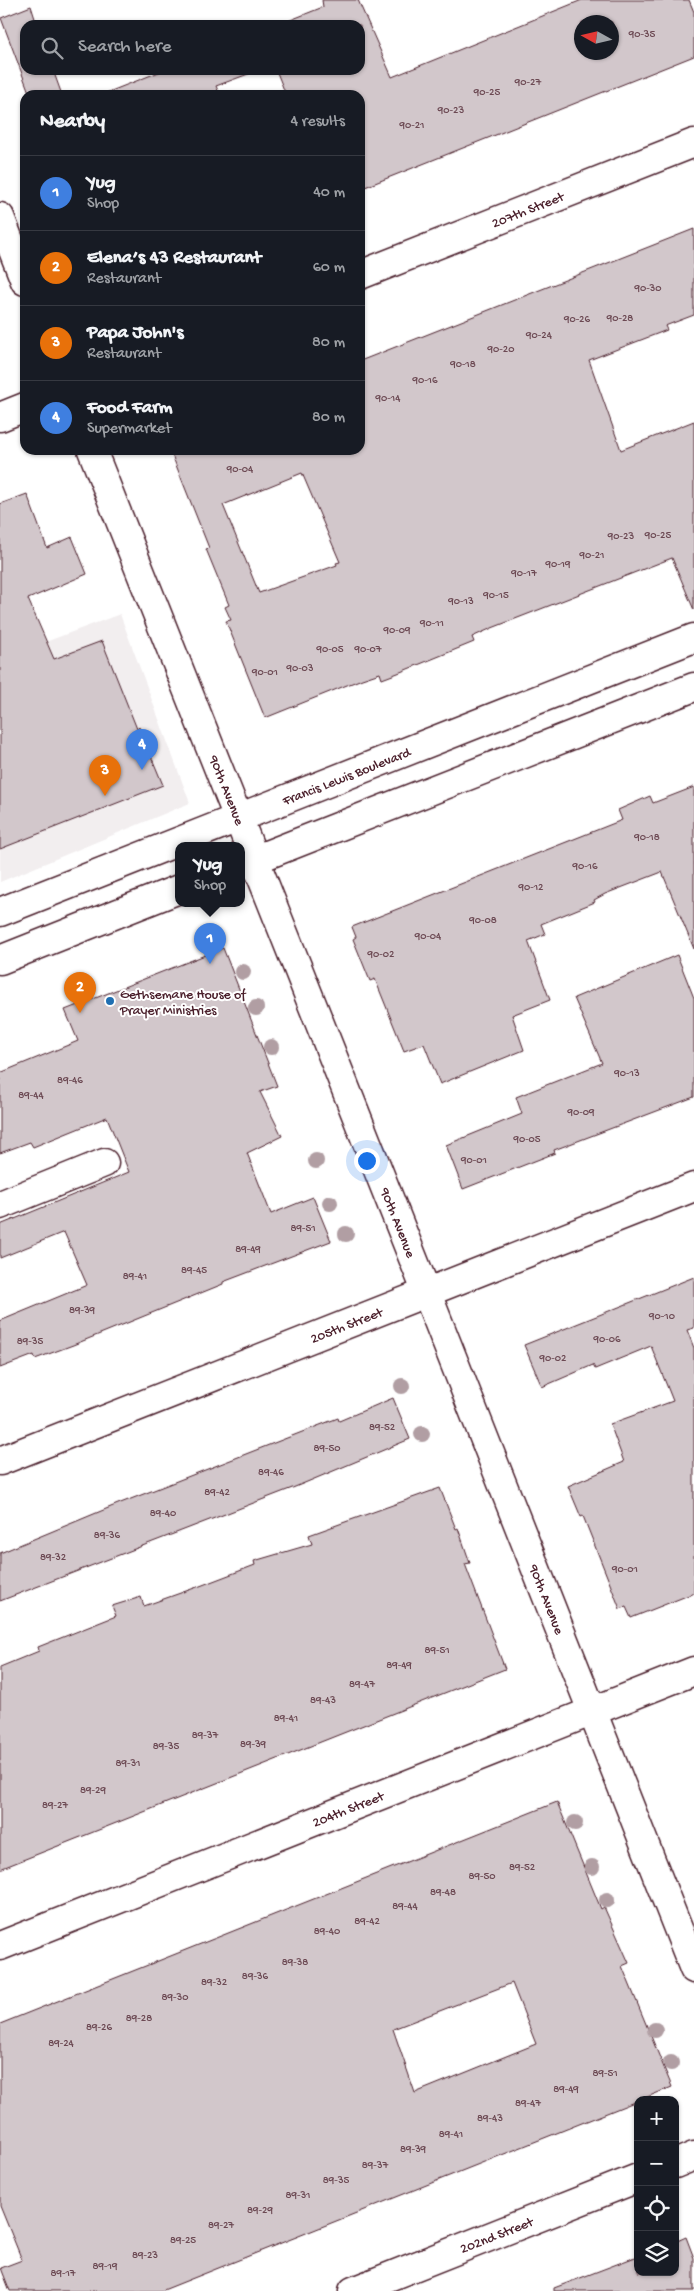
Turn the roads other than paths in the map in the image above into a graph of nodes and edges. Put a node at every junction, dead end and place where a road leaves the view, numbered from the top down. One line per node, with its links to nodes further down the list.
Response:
1 (694, 143): 4 (street, 207th Street)
2 (0, 217): 3 (street)
3 (20, 268)
4 (365, 273)
5 (20, 409): 6 (street)
6 (0, 417)
7 (94, 455): 10 (street, 90th Avenue)
8 (694, 638): 10 (street, Francis Lewis Boulevard)
9 (694, 687): 15 (street)
10 (240, 818): 11 (street, Francis Lewis Boulevard); 13 (street, 90th Avenue)
11 (179, 842)
12 (245, 842): 15 (street, 90th Avenue)
13 (245, 842)
14 (175, 843): 17 (street, Francis Lewis Boulevard)
15 (249, 862): 22 (street, 90th Avenue)
16 (175, 892): 18 (street)
17 (0, 912)
18 (0, 960)
19 (104, 1163): 21 (street)
20 (694, 1187): 22 (street, 205th Street)
21 (0, 1205)
22 (426, 1292): 23 (street, 205th Street); 25 (street, 90th Avenue)
23 (0, 1461)
24 (694, 1671): 25 (street, 204th Street)
25 (592, 1711): 26 (street, 204th Street); 27 (street, 90th Avenue)
26 (0, 1946)
27 (694, 1968)
28 (694, 2156): 29 (street)
29 (679, 2162)
30 (634, 2180): 31 (street, 202nd Street)
31 (353, 2291)

